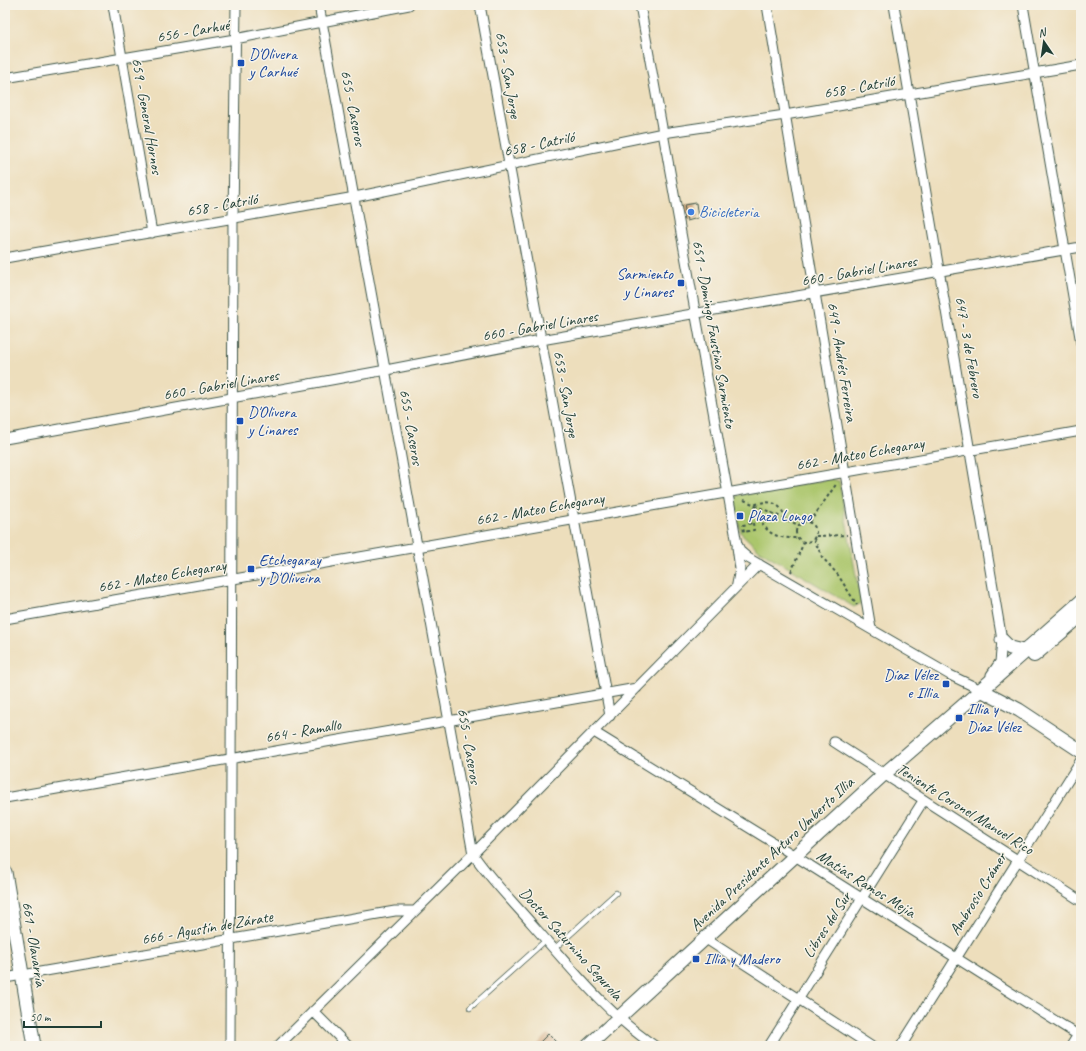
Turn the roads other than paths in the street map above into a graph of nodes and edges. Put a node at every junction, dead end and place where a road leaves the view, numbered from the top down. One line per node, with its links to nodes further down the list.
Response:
1 (113, 5): 12 (street, 659 - General Hornos)
2 (236, 5): 11 (street)
3 (319, 5): 10 (street, 655 - Caseros)
4 (409, 5): 10 (street, 656 - Carhué)
5 (480, 5): 19 (street, 653 - San Jorge)
6 (640, 5): 18 (street, 651 - Domingo Faustino Sarmiento)
7 (767, 5): 17 (street, 649 - Andrés Ferreira)
8 (894, 5): 16 (street, 647 - 3 de Febrero)
9 (1023, 5): 14 (street)
10 (322, 22): 11 (street, 656 - Carhué); 20 (street, 655 - Caseros)
11 (235, 39): 12 (street, 656 - Carhué); 21 (street)
12 (122, 59): 15 (street, 656 - Carhué); 22 (street, 659 - General Hornos)
13 (1081, 65): 14 (street, 658 - Catriló)
14 (1035, 72): 16 (street, 658 - Catriló); 24 (street)
15 (5, 78)
16 (910, 94): 17 (street, 658 - Catriló); 26 (street, 647 - 3 de Febrero)
17 (785, 115): 18 (street, 658 - Catriló); 27 (street, 649 - Andrés Ferreira)
18 (663, 133): 19 (street, 658 - Catriló); 28 (street, 651 - Domingo Faustino Sarmiento)
19 (509, 166): 20 (street, 658 - Catriló); 29 (street, 653 - San Jorge)
20 (355, 196): 21 (street, 658 - Catriló); 31 (street, 655 - Caseros)
21 (233, 219): 22 (street, 658 - Catriló); 32 (street)
22 (152, 232): 25 (street, 658 - Catriló)
23 (1081, 247): 24 (street, 660 - Gabriel Linares)
24 (1065, 250): 26 (street, 660 - Gabriel Linares); 30 (street)
25 (5, 258)
26 (940, 272): 27 (street, 660 - Gabriel Linares); 35 (street, 647 - 3 de Febrero)
27 (816, 293): 28 (street, 660 - Gabriel Linares); 36 (street, 649 - Andrés Ferreira)
28 (695, 314): 29 (street, 660 - Gabriel Linares); 37 (street, 651 - Domingo Faustino Sarmiento)
29 (541, 340): 31 (street, 660 - Gabriel Linares); 38 (street, 653 - San Jorge)
30 (1081, 343)
31 (386, 370): 32 (street, 660 - Gabriel Linares); 40 (street, 655 - Caseros)
32 (233, 399): 34 (street, 660 - Gabriel Linares); 42 (street)
33 (1081, 431): 35 (street, 662 - Mateo Echegaray)
34 (5, 439)
35 (971, 450): 36 (street, 662 - Mateo Echegaray); 48 (street, 647 - 3 de Febrero)
36 (844, 473): 37 (street, 662 - Mateo Echegaray); 47 (street, 649 - Andrés Ferreira)
37 (727, 492): 38 (street, 662 - Mateo Echegaray); 39 (street, 651 - Domingo Faustino Sarmiento)
38 (574, 519): 40 (street, 662 - Mateo Echegaray); 52 (street, 653 - San Jorge)
39 (737, 544): 41 (street); 43 (street, 651 - Domingo Faustino Sarmiento)
40 (417, 545): 42 (street, 662 - Mateo Echegaray); 54 (street, 655 - Caseros)
41 (759, 564): 43 (street); 47 (street)
42 (233, 578): 46 (street, 662 - Mateo Echegaray); 58 (street)
43 (737, 586): 50 (street)
44 (1081, 602): 49 (main road)
45 (1081, 615): 51 (main road)
46 (5, 619)
47 (872, 628): 51 (street)
48 (1002, 640): 49 (main road); 51 (street, 647 - 3 de Febrero)
49 (1023, 651): 51 (main road)
50 (637, 688): 52 (street, 664 - Ramallo); 53 (street)
51 (981, 690): 57 (main road); 60 (main road, Avenida Presidente Arturo Umberto Illia)
52 (606, 694): 53 (street); 54 (street, 664 - Ramallo)
53 (610, 716): 55 (street)
54 (450, 721): 58 (street, 664 - Ramallo); 63 (street, 655 - Caseros)
55 (594, 732): 63 (street); 64 (street, Matías Ramos Mejía)
56 (834, 742): 60 (street, Teniente Coronel Manuel Rico)
57 (1081, 750)
58 (232, 759): 61 (street, 664 - Ramallo); 71 (street)
59 (1081, 760): 65 (street, Ambrosio Crámer)
60 (883, 775): 62 (street, Teniente Coronel Manuel Rico); 64 (main road, Avenida Presidente Arturo Umberto Illia)
61 (5, 798)
62 (924, 801): 65 (street, Teniente Coronel Manuel Rico); 68 (street, Libres del Sur)
63 (473, 854): 70 (street); 73 (street, Doctor Saturnino Segurola)
64 (795, 856): 68 (street, Matías Ramos Mejía); 72 (main road, Avenida Presidente Arturo Umberto Illia)
65 (1017, 860): 69 (street, Teniente Coronel Manuel Rico); 75 (street, Ambrosio Crámer)
66 (5, 872): 76 (main road, 661 - Olavarría)
67 (616, 893): 74 (lane)
68 (862, 899): 75 (street, Matías Ramos Mejía); 78 (street, Libres del Sur)
69 (1081, 901)
70 (414, 911): 71 (street, 666 - Agustín de Zárate); 80 (street)
71 (230, 939): 76 (street, 666 - Agustín de Zárate); 84 (street)
72 (706, 939): 78 (street); 81 (main road, Avenida Presidente Arturo Umberto Illia)
73 (546, 940): 74 (street, Doctor Saturnino Segurola); 79 (lane)
74 (554, 948): 81 (street, Doctor Saturnino Segurola)
75 (955, 959): 82 (street, Matías Ramos Mejía); 91 (street, Ambrosio Crámer)
76 (22, 975): 77 (street, 666 - Agustín de Zárate); 83 (main road, 661 - Olavarría)
77 (5, 978)
78 (797, 999): 89 (street, Libres del Sur); 90 (street)
79 (470, 1008)
80 (313, 1011): 85 (street); 86 (street)
81 (619, 1018): 87 (main road, Avenida Presidente Arturo Umberto Illia); 88 (street, Doctor Saturnino Segurola)
82 (1080, 1034): 92 (street)
83 (34, 1046)
84 (230, 1046)
85 (278, 1046)
86 (348, 1046)
87 (588, 1046)
88 (655, 1046)
89 (769, 1046)
90 (871, 1046)
91 (901, 1046)
92 (1071, 1046)

